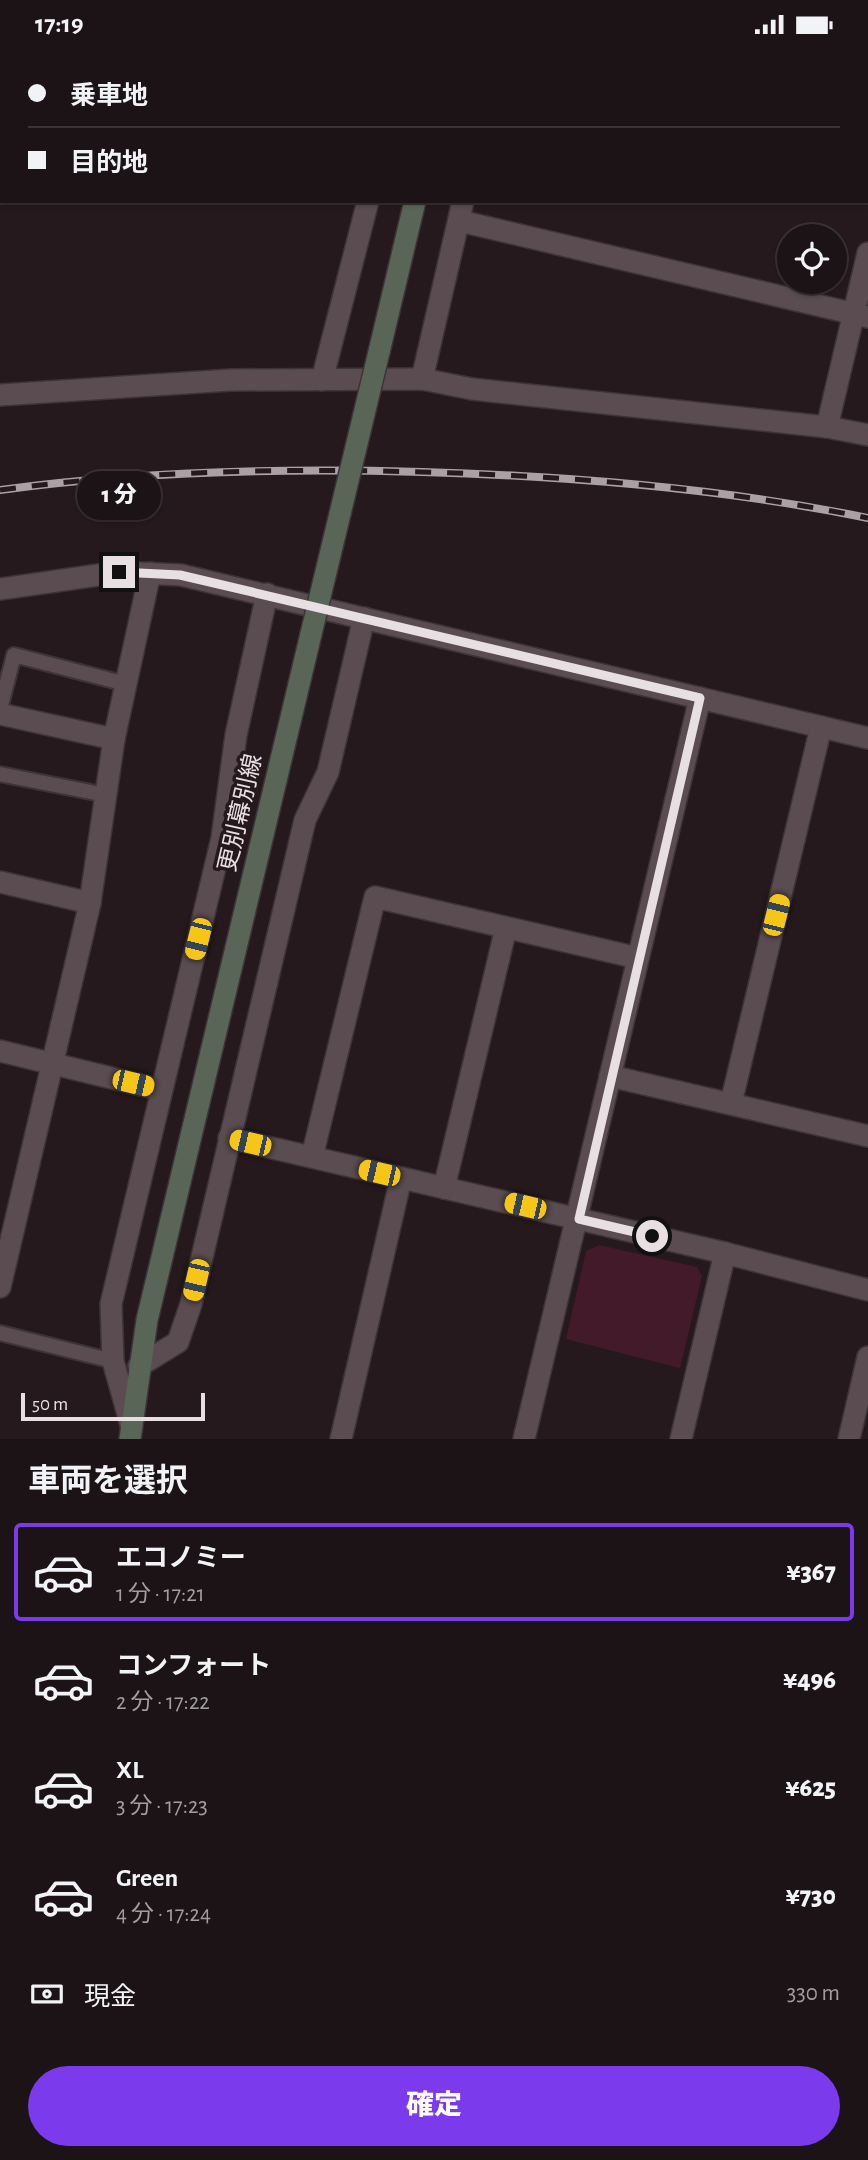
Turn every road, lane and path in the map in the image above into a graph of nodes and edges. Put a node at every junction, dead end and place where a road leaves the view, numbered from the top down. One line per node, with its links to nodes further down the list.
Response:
1 (367, 203): 7 (street)
2 (415, 203): 45 (main road, 更別幕別線, bridge)
3 (461, 211): 5 (street); 6 (street)
4 (868, 253): 5 (street)
5 (861, 316): 9 (street)
6 (422, 379): 7 (street); 9 (street)
7 (322, 380): 8 (street)
8 (0, 395)
9 (827, 427): 10 (street)
10 (868, 435)
11 (150, 573): 12 (street); 13 (street); 15 (street)
12 (0, 589)
13 (267, 594): 14 (street); 30 (street)
14 (364, 618): 16 (street); 33 (street)
15 (126, 684): 17 (lane); 20 (street)
16 (700, 698): 18 (street); 26 (street)
17 (0, 711): 20 (street)
18 (821, 727): 19 (street); 31 (street)
19 (868, 738)
20 (114, 739): 22 (street)
21 (0, 774): 22 (lane)
22 (106, 795): 24 (street)
23 (0, 882): 24 (street)
24 (90, 903): 28 (street)
25 (506, 928): 26 (street); 34 (street); 36 (street)
26 (638, 958): 29 (street)
27 (0, 1052): 28 (street)
28 (52, 1064): 30 (street); 38 (street)
29 (610, 1076): 31 (street); 37 (street)
30 (161, 1090): 44 (street)
31 (731, 1104): 32 (street)
32 (868, 1136)
33 (229, 1138): 34 (street); 45 (street)
34 (312, 1157): 35 (street)
35 (401, 1178): 36 (street); 47 (street)
36 (444, 1188): 37 (street)
37 (579, 1219): 39 (street); 48 (street)
38 (7, 1224): 40 (street)
39 (725, 1253): 41 (street); 49 (street)
40 (0, 1287)
41 (868, 1290)
42 (0, 1333): 44 (lane)
43 (868, 1357): 50 (street)
44 (113, 1361): 46 (street)
45 (139, 1366): 46 (main road, 更別幕別線)
46 (130, 1432)
47 (341, 1439)
48 (524, 1439)
49 (681, 1439)
50 (849, 1439)

